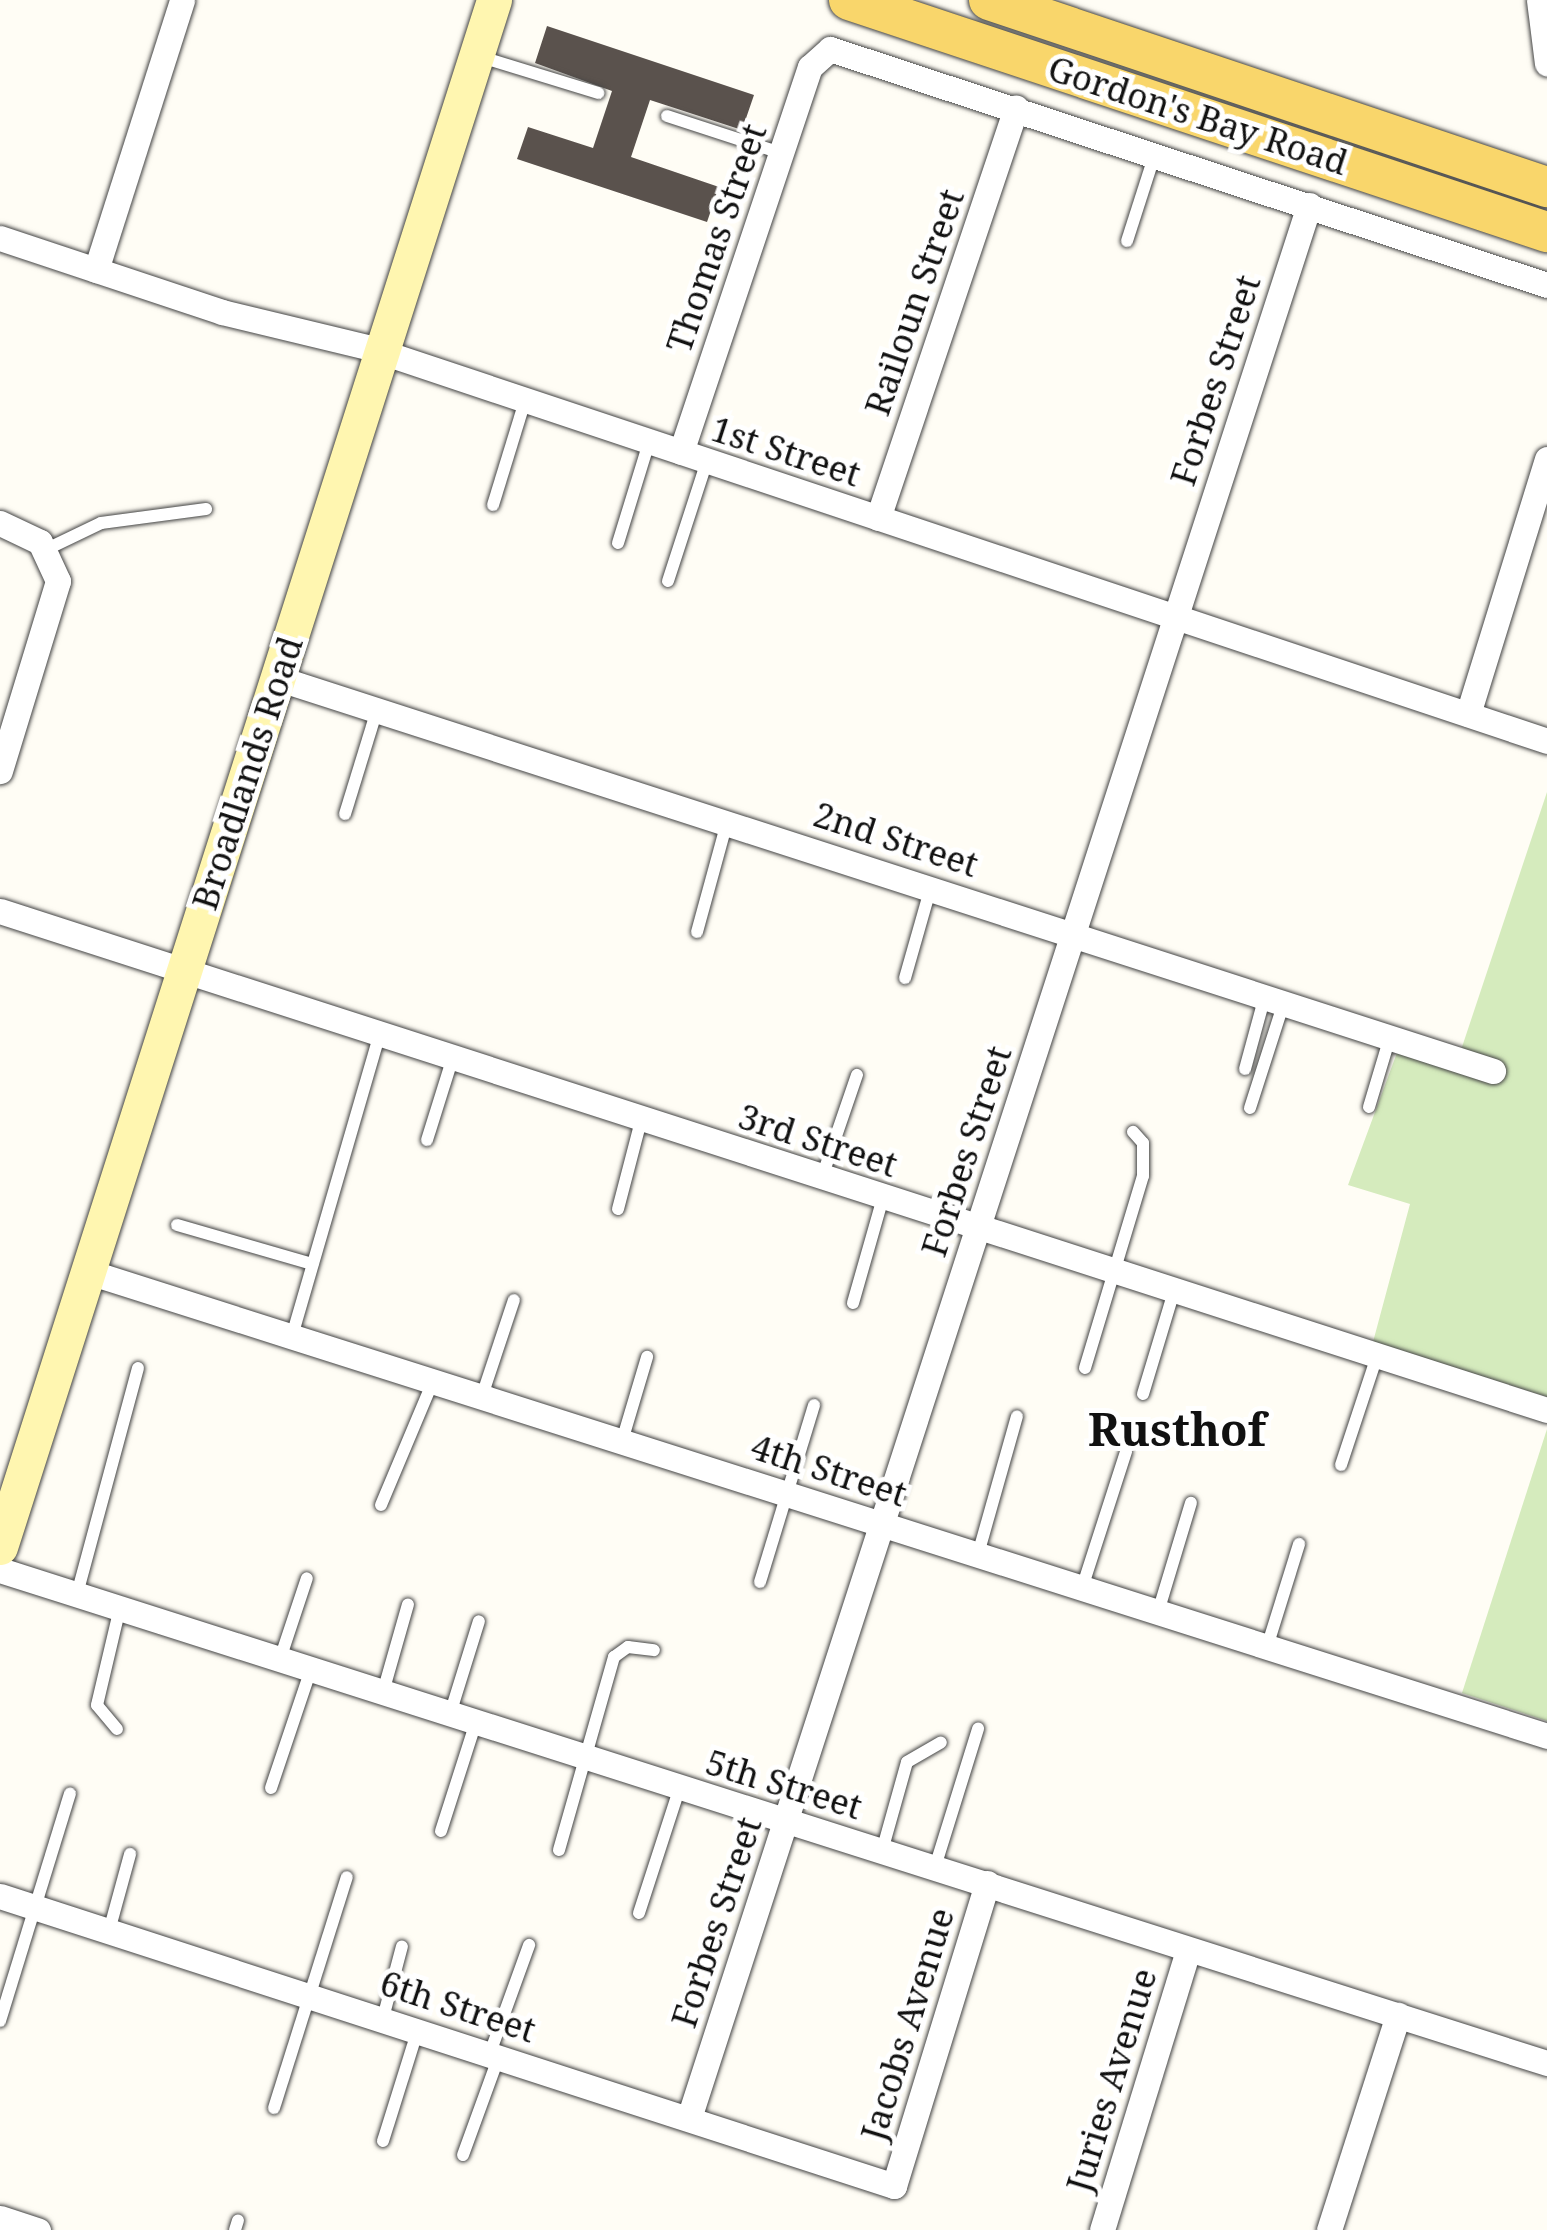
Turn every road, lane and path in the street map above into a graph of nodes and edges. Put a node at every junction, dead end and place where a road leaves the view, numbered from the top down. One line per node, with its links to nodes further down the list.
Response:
1 (182, 0): 18 (street)
2 (494, 0): 6 (main road, Broadlands Road)
3 (848, 0): 15 (main road, Gordon's Bay Road)
4 (989, 0): 13 (main road, Gordon's Bay Road)
5 (1539, 0): 7 (street)
6 (476, 56): 8 (lane); 20 (main road, Broadlands Road)
7 (1546, 56)
8 (598, 93)
9 (1016, 108): 11 (street, Thomas Street); 12 (street); 28 (street, Railoun Street)
10 (667, 116): 11 (lane)
11 (781, 153): 23 (street, Thomas Street)
12 (1155, 154): 14 (street); 17 (lane)
13 (1547, 187)
14 (1308, 206): 19 (street); 33 (street, Forbes Street)
15 (1547, 232)
16 (0, 238): 18 (street, 1st Street)
17 (1126, 241)
18 (96, 270): 20 (street, 1st Street)
19 (1547, 285)
20 (381, 352): 21 (street, 1st Street); 34 (main road, Broadlands Road)
21 (525, 401): 22 (street, 1st Street); 26 (lane)
22 (649, 442): 23 (street, 1st Street); 30 (lane)
23 (681, 452): 25 (street, 1st Street)
24 (1547, 459): 36 (street)
25 (707, 461): 28 (street, 1st Street); 32 (lane)
26 (493, 504)
27 (206, 509): 31 (lane)
28 (878, 518): 33 (street, 1st Street)
29 (0, 523): 31 (street)
30 (618, 542)
31 (47, 549): 38 (street)
32 (668, 582)
33 (1175, 617): 36 (street, 1st Street); 44 (street, Forbes Street)
34 (277, 678): 35 (street, 2nd Street); 45 (main road, Broadlands Road)
35 (378, 710): 39 (lane); 40 (street, 2nd Street)
36 (1468, 714): 37 (street, 1st Street)
37 (1547, 740)
38 (0, 771)
39 (346, 814)
40 (728, 822): 41 (street, 2nd Street); 43 (lane)
41 (931, 887): 44 (street, 2nd Street); 46 (lane)
42 (0, 911): 45 (street, 3rd Street)
43 (697, 932)
44 (1073, 932): 47 (street, 2nd Street); 63 (street, Forbes Street)
45 (184, 972): 48 (street, 3rd Street); 65 (main road, Broadlands Road)
46 (905, 978)
47 (1275, 999): 49 (street, 2nd Street); 51 (lane); 55 (lane)
48 (379, 1037): 50 (street, 3rd Street); 64 (lane)
49 (1390, 1037): 52 (street, 2nd Street); 54 (lane)
50 (452, 1060): 56 (street, 3rd Street); 58 (lane)
51 (1246, 1069)
52 (1493, 1071)
53 (856, 1075): 59 (lane)
54 (1369, 1107)
55 (1250, 1108)
56 (641, 1120): 59 (street, 3rd Street); 61 (lane)
57 (1133, 1132): 66 (lane)
58 (427, 1140)
59 (822, 1178): 60 (street, 3rd Street)
60 (883, 1198): 63 (street, 3rd Street); 69 (lane)
61 (618, 1208)
62 (177, 1225): 64 (lane)
63 (978, 1228): 66 (street, 3rd Street); 87 (street, Forbes Street)
64 (312, 1264): 70 (lane)
65 (89, 1272): 70 (street, 4th Street); 89 (main road, Broadlands Road)
66 (1114, 1272): 67 (street, 3rd Street); 74 (lane)
67 (1174, 1291): 71 (street, 3rd Street); 76 (lane)
68 (514, 1300): 77 (lane)
69 (854, 1303)
70 (292, 1336): 75 (street, 4th Street)
71 (1376, 1356): 79 (street, 3rd Street); 83 (lane)
72 (647, 1357): 81 (lane)
73 (138, 1368): 95 (lane)
74 (1086, 1368)
75 (433, 1381): 77 (street, 4th Street); 86 (lane)
76 (1143, 1394)
77 (482, 1396): 81 (street, 4th Street)
78 (814, 1405): 84 (lane)
79 (1547, 1410)
80 (1017, 1416): 90 (lane)
81 (622, 1441): 84 (street, 4th Street)
82 (1126, 1452): 94 (lane)
83 (1341, 1465)
84 (788, 1494): 87 (street, 4th Street); 93 (lane)
85 (1191, 1503): 98 (lane)
86 (382, 1506)
87 (882, 1524): 90 (street, 4th Street); 115 (street, Forbes Street)
88 (1299, 1544): 100 (lane)
89 (0, 1547)
90 (978, 1554): 94 (street, 4th Street)
91 (0, 1570): 95 (street, 5th Street)
92 (307, 1578): 102 (lane)
93 (760, 1582)
94 (1082, 1588): 98 (street, 4th Street)
95 (78, 1594): 97 (street, 5th Street)
96 (408, 1604): 104 (lane)
97 (120, 1608): 102 (street, 5th Street); 107 (lane)
98 (1158, 1612): 100 (street, 4th Street)
99 (479, 1620): 105 (lane)
100 (1268, 1647): 109 (street, 4th Street)
101 (654, 1650): 111 (lane)
102 (280, 1659): 103 (street, 5th Street)
103 (310, 1669): 104 (street, 5th Street); 112 (lane)
104 (383, 1692): 105 (street, 5th Street)
105 (450, 1714): 106 (street, 5th Street)
106 (476, 1722): 111 (street, 5th Street); 116 (lane)
107 (117, 1728)
108 (978, 1729): 120 (lane)
109 (1547, 1736)
110 (940, 1742): 118 (lane)
111 (585, 1757): 113 (street, 5th Street); 117 (lane)
112 (272, 1788)
113 (680, 1788): 115 (street, 5th Street); 125 (lane)
114 (70, 1794): 124 (lane)
115 (786, 1822): 118 (street, 5th Street); 138 (street, Forbes Street)
116 (441, 1831)
117 (559, 1850)
118 (882, 1851): 120 (street, 5th Street)
119 (130, 1854): 126 (lane)
120 (935, 1867): 122 (street, 5th Street)
121 (347, 1877): 130 (lane)
122 (987, 1883): 129 (street, 5th Street); 141 (street, Jacobs Avenue)
123 (0, 1896): 124 (street, 6th Street)
124 (32, 1906): 126 (street, 6th Street); 133 (lane)
125 (638, 1913)
126 (109, 1931): 130 (street, 6th Street)
127 (529, 1944): 135 (lane)
128 (402, 1946): 132 (lane)
129 (1188, 1950): 131 (street, 5th Street); 144 (street, Juries Avenue)
130 (310, 1994): 132 (street, 6th Street); 137 (lane)
131 (1398, 2015): 136 (street, 5th Street); 145 (street)
132 (383, 2018): 134 (street, 6th Street)
133 (0, 2021)
134 (418, 2029): 135 (street, 6th Street); 139 (lane)
135 (494, 2054): 138 (street, 6th Street); 140 (lane)
136 (1547, 2063)
137 (274, 2108)
138 (689, 2118): 141 (street, 6th Street)
139 (383, 2141)
140 (463, 2155)
141 (894, 2186)
142 (0, 2218): 143 (street)
143 (38, 2230)
144 (1102, 2230)
145 (1329, 2230)

